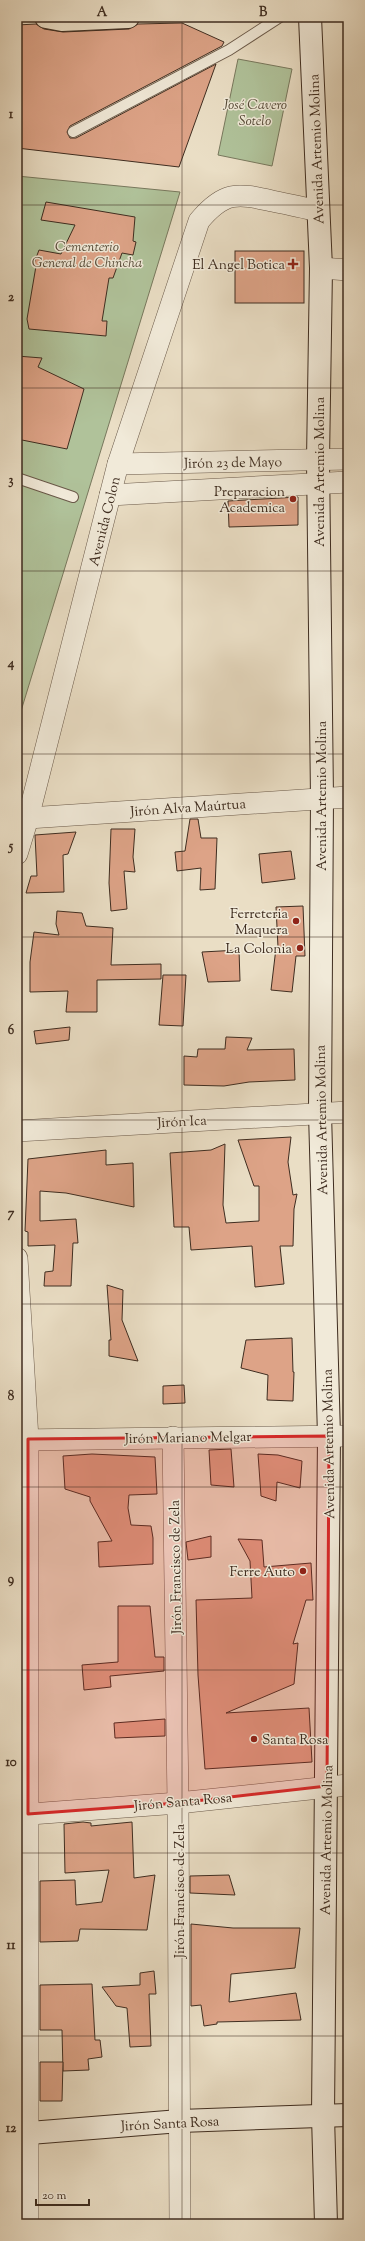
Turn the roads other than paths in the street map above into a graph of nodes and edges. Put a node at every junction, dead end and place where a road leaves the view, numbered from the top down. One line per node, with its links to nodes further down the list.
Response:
1 (46, 17): 2 (highway)
2 (128, 17)
3 (280, 17): 5 (lane)
4 (310, 17): 6 (street, Avenida Artemio Molina)
5 (73, 132)
6 (318, 211): 7 (street, Avenida Artemio Molina); 11 (street, Avenida Colon)
7 (322, 268): 8 (street); 10 (street, Avenida Artemio Molina)
8 (348, 270)
9 (348, 459): 10 (street, Jirón 23 de Mayo)
10 (318, 460): 11 (street, Jirón 23 de Mayo); 14 (street, Avenida Artemio Molina)
11 (118, 464): 15 (street, Avenida Colon)
12 (17, 478): 16 (lane)
13 (348, 482): 14 (street, Jirón 23 de Mayo)
14 (318, 483): 15 (street, Jirón 23 de Mayo); 18 (street, Avenida Artemio Molina)
15 (110, 495): 19 (street, Avenida Colon)
16 (72, 497)
17 (348, 797): 18 (street, Jirón Alva Maúrtua)
18 (322, 798): 19 (street, Jirón Alva Maúrtua); 22 (street, Avenida Artemio Molina)
19 (28, 818): 20 (street, Avenida Colon)
20 (17, 854)
21 (348, 1112): 22 (street, Jirón Ica)
22 (320, 1113): 23 (street, Jirón Ica); 25 (street, Avenida Artemio Molina)
23 (17, 1131)
24 (17, 1258): 27 (street)
25 (338, 1436): 26 (street, Jirón Mariano Melgar); 28 (street, Avenida Artemio Molina)
26 (173, 1438): 27 (street, Jirón Mariano Melgar); 29 (street, Jirón Francisco de Zela)
27 (22, 1439): 30 (street)
28 (337, 1786): 29 (street, Jirón Santa Rosa); 32 (street, Avenida Artemio Molina)
29 (178, 1802): 30 (street, Jirón Santa Rosa); 33 (street, Jirón Francisco de Zela)
30 (22, 1814): 34 (street)
31 (348, 2115): 32 (street, Jirón Santa Rosa)
32 (323, 2116): 33 (street, Jirón Santa Rosa); 37 (street, Avenida Artemio Molina)
33 (180, 2121): 34 (street, Jirón Santa Rosa); 36 (street, Jirón Francisco de Zela)
34 (22, 2133): 35 (street)
35 (28, 2224)
36 (180, 2224)
37 (326, 2224)

